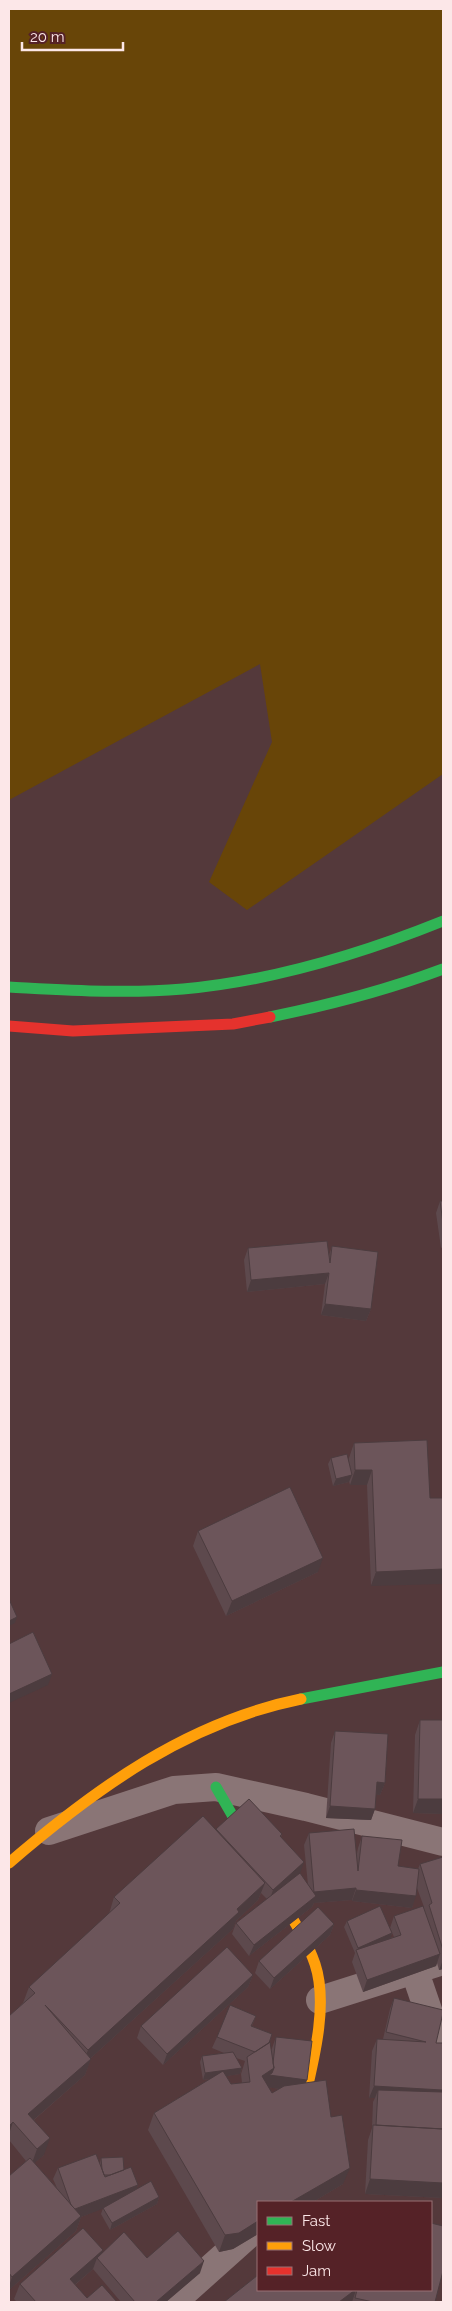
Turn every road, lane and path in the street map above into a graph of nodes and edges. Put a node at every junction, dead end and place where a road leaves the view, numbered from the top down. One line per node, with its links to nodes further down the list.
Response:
1 (443, 921): 3 (main road)
2 (443, 969): 4 (main road)
3 (9, 987)
4 (9, 1026)
5 (443, 1672): 7 (main road)
6 (216, 1787): 7 (street); 8 (street); 9 (main road)
7 (43, 1833): 10 (main road)
8 (443, 1842)
9 (254, 1854)
10 (9, 1863)
11 (269, 1880): 14 (main road)
12 (443, 1961): 13 (street)
13 (415, 1972): 14 (street); 15 (street)
14 (320, 2000): 16 (main road)
15 (443, 2054)
16 (298, 2127)
17 (257, 2227): 18 (street)
18 (173, 2302)

